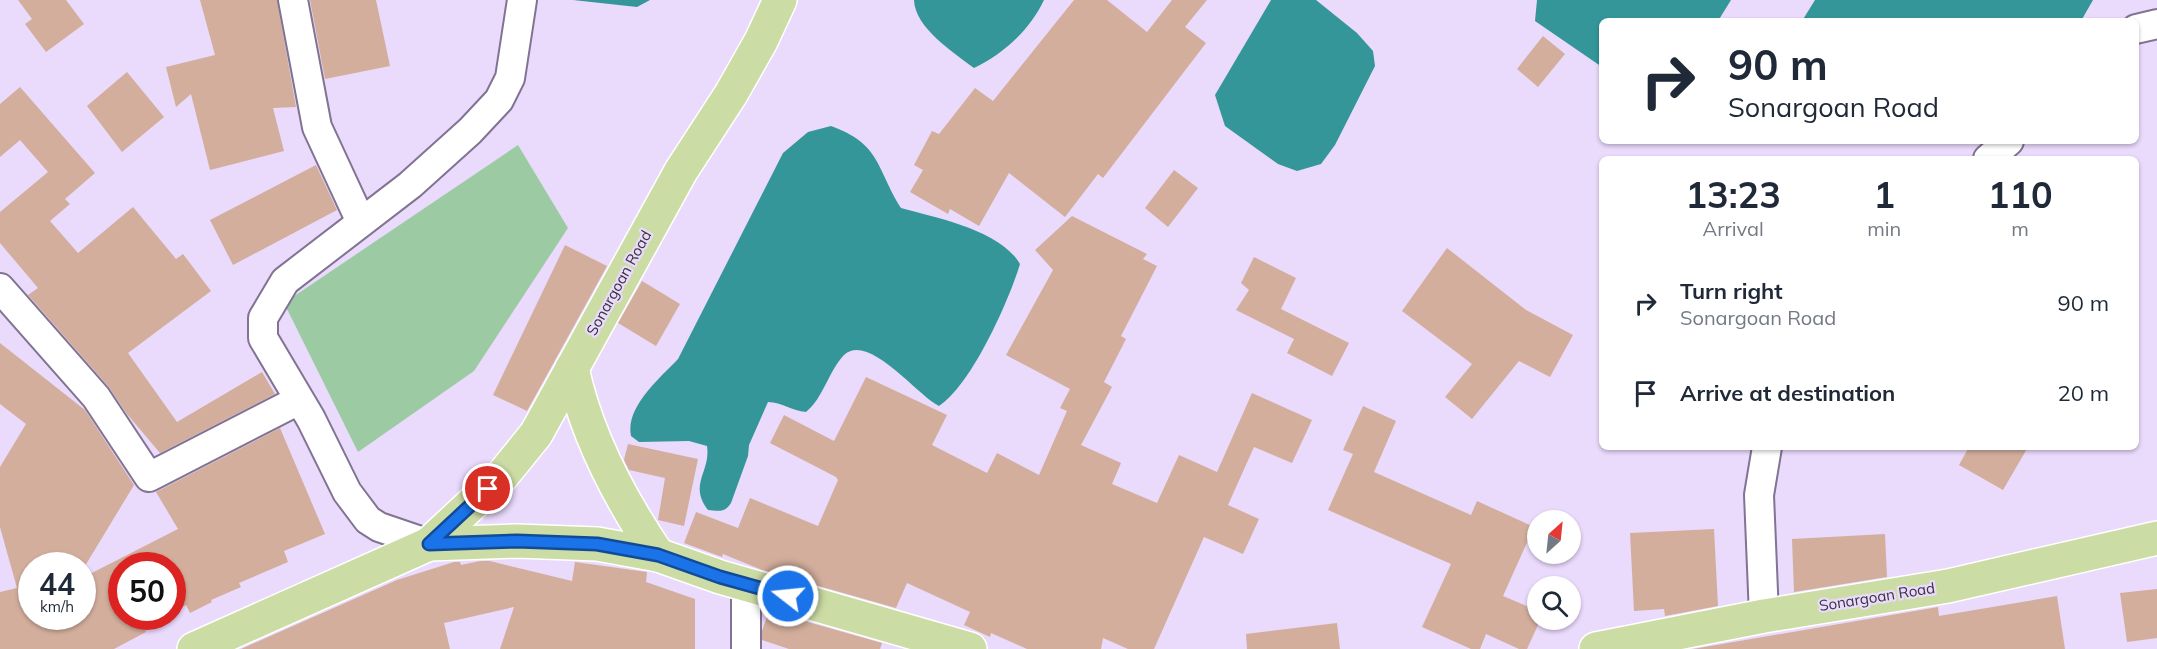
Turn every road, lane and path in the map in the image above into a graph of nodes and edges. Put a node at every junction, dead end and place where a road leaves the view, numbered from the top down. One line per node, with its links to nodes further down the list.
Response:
1 (293, 0): 8 (street)
2 (522, 0): 8 (street)
3 (780, 0): 10 (main road, Sonargoan Road)
4 (2157, 24): 5 (street)
5 (2139, 28)
6 (2006, 144): 7 (street)
7 (1992, 156)
8 (361, 222): 11 (street)
9 (0, 288): 11 (street)
10 (572, 368): 14 (main road, Sonargoan Road); 15 (main road)
11 (299, 400): 14 (street)
12 (1766, 450): 17 (street)
13 (2157, 538): 17 (main road, Sonargoan Road)
14 (429, 544): 15 (main road, Sonargoan Road); 18 (main road, Sonargoan Road)
15 (658, 555): 16 (main road, Sonargoan Road)
16 (746, 584): 19 (street); 20 (main road, Sonargoan Road)
17 (1764, 616): 21 (main road, Sonargoan Road)
18 (194, 649)
19 (746, 649)
20 (970, 649)
21 (1596, 649)

